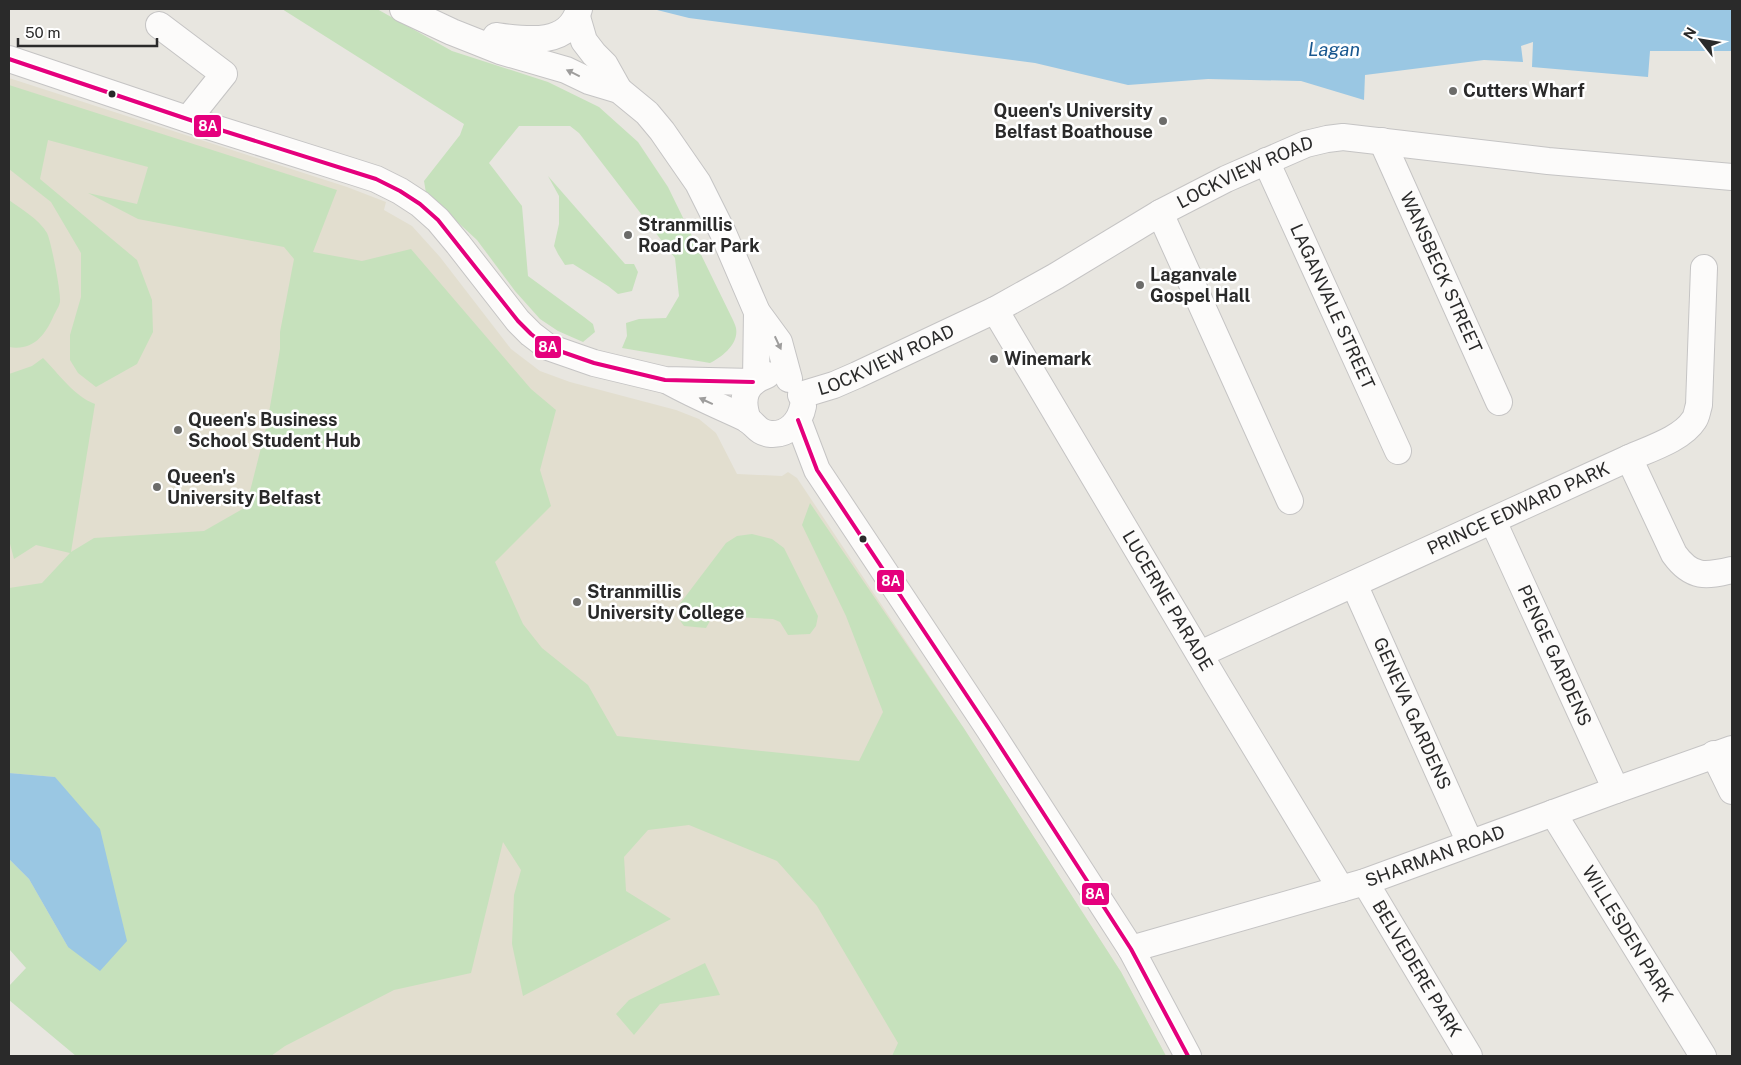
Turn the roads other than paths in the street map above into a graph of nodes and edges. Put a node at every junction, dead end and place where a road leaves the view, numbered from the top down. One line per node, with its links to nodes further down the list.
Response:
1 (403, 9): 4 (street)
2 (578, 13): 4 (street); 6 (street)
3 (159, 24): 7 (street)
4 (441, 26): 6 (street, one-way to 4)
5 (9, 59): 7 (street)
6 (619, 90): 14 (street)
7 (188, 119): 15 (street)
8 (1382, 141): 9 (street, LOCKVIEW ROAD); 10 (street, LOCKVIEW ROAD); 18 (street, WANSBECK STREET)
9 (1266, 161): 11 (street, LOCKVIEW ROAD); 21 (street, LAGANVALE STREET)
10 (1732, 176)
11 (1160, 214): 13 (street, LOCKVIEW ROAD); 23 (street)
12 (1704, 268): 22 (street, PRINCE EDWARD PARK)
13 (995, 310): 17 (street, LOCKVIEW ROAD); 27 (street, LUCERNE PARADE)
14 (757, 312): 16 (street); 17 (street, one-way to 17)
15 (665, 380): 16 (street); 19 (street, one-way to 15)
16 (754, 381): 17 (street); 19 (street)
17 (795, 387): 20 (street)
18 (1499, 402)
19 (748, 420): 20 (street)
20 (788, 427): 34 (street)
21 (1398, 451)
22 (1629, 458): 24 (street, PRINCE EDWARD PARK); 25 (street)
23 (1290, 501)
24 (1493, 521): 26 (street, PRINCE EDWARD PARK); 29 (street, PENGE GARDENS)
25 (1732, 570)
26 (1354, 584): 27 (street, PRINCE EDWARD PARK); 32 (street, GENEVA GARDENS)
27 (1200, 654): 33 (street, LUCERNE PARADE)
28 (1723, 752): 29 (street, SHARMAN ROAD); 30 (street)
29 (1616, 790): 31 (street, SHARMAN ROAD)
30 (1732, 791)
31 (1553, 813): 32 (street, SHARMAN ROAD); 37 (street, WILLESDEN PARK)
32 (1470, 843): 33 (street, SHARMAN ROAD)
33 (1353, 886): 34 (street, SHARMAN ROAD); 36 (street, BELVEDERE PARK)
34 (1131, 949): 35 (street)
35 (1188, 1056)
36 (1469, 1056)
37 (1703, 1056)

